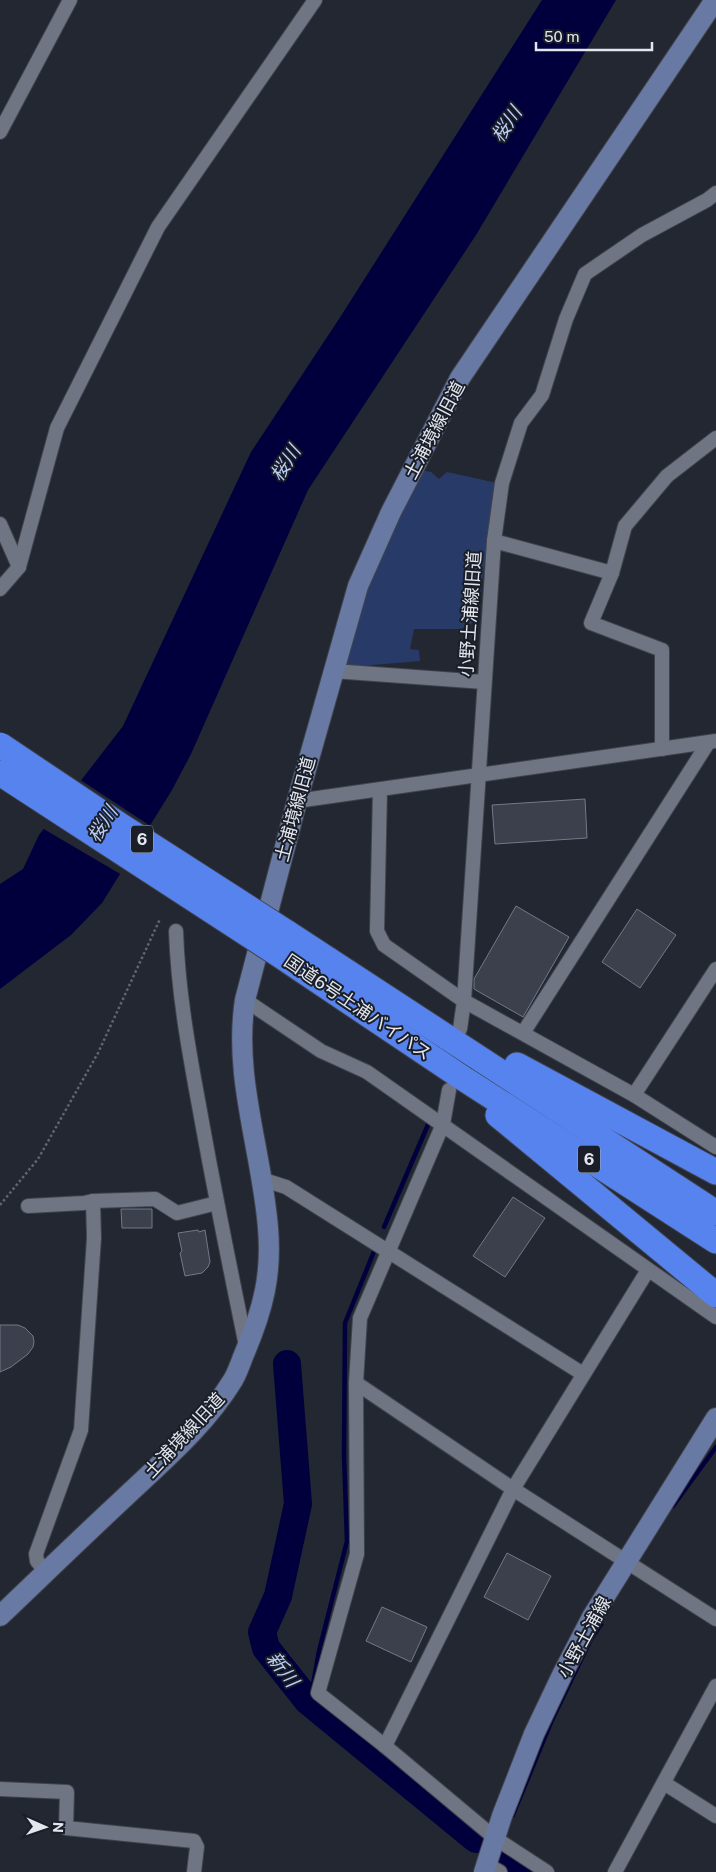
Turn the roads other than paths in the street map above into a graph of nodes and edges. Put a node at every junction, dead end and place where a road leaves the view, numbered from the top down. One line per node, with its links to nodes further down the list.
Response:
1 (70, 0): 4 (street)
2 (315, 0): 9 (street)
3 (715, 0): 12 (street, 土浦境線旧道)
4 (0, 132)
5 (716, 193): 8 (street)
6 (716, 438): 10 (street)
7 (0, 524): 9 (street)
8 (494, 541): 10 (street, 小野土浦線旧道); 13 (street, 小野土浦線旧道)
9 (19, 567): 11 (street)
10 (612, 572): 16 (street)
11 (0, 589)
12 (334, 671): 13 (street); 20 (street, 土浦境線旧道)
13 (484, 682): 18 (street, 小野土浦線旧道)
14 (712, 742): 16 (street); 27 (street)
15 (0, 745): 22 (highway, 国道6号土浦バイパス / 6, bridge)
16 (662, 749): 18 (street)
17 (3, 776): 22 (highway, 国道6号土浦バイパス / 6, bridge)
18 (479, 776): 19 (street); 25 (street, 小野土浦線旧道)
19 (380, 790): 20 (street); 25 (street)
20 (296, 801): 24 (street, 土浦境線旧道)
21 (176, 931): 36 (street)
22 (280, 942): 28 (highway, 国道6号土浦バイパス / 6); 29 (highway, 国道6号土浦バイパス / 6)
23 (716, 969): 30 (street)
24 (245, 1000): 31 (street); 34 (street, 土浦境線旧道)
25 (464, 1001): 26 (street, 小野土浦線旧道); 27 (street)
26 (460, 1029)
27 (523, 1033): 30 (street)
28 (472, 1052): 33 (highway); 38 (highway, 国道6号土浦バイパス / 6)
29 (455, 1084): 31 (street); 39 (highway, 国道6号土浦バイパス / 6); 42 (highway)
30 (634, 1095): 32 (street)
31 (443, 1124): 40 (street); 41 (street)
32 (716, 1147)
33 (716, 1172)
34 (262, 1179): 40 (street); 44 (street, 土浦境線旧道)
35 (93, 1200): 36 (street); 37 (street); 50 (street)
36 (217, 1203): 44 (street)
37 (28, 1206)
38 (716, 1213)
39 (716, 1241)
40 (388, 1251): 45 (street); 46 (street)
41 (648, 1270): 43 (street); 45 (street)
42 (716, 1295)
43 (716, 1317)
44 (247, 1348): 50 (street, 土浦境線旧道)
45 (583, 1374): 48 (street)
46 (356, 1383): 48 (street); 54 (street)
47 (716, 1418): 49 (street, 小野土浦線)
48 (513, 1489): 49 (street); 54 (street)
49 (627, 1562): 52 (street); 58 (street, 小野土浦線)
50 (46, 1572): 51 (street, 土浦境線旧道)
51 (0, 1616)
52 (716, 1619)
53 (716, 1686): 55 (street)
54 (385, 1746): 58 (street)
55 (664, 1783): 57 (street); 62 (street)
56 (0, 1789): 60 (street)
57 (716, 1816)
58 (495, 1838): 59 (street, 小野土浦線); 61 (street)
59 (490, 1869)
60 (194, 1872)
61 (546, 1872)
62 (615, 1872)

